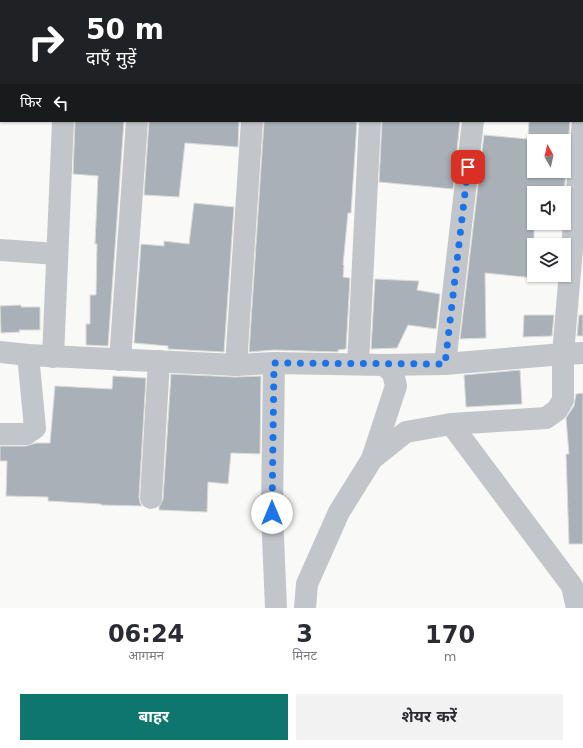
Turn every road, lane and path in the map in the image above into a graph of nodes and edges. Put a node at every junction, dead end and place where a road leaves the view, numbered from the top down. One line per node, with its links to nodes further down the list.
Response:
1 (63, 122): 8 (street)
2 (138, 122): 13 (street)
3 (252, 122): 19 (street)
4 (370, 122): 16 (street)
5 (473, 122): 18 (street)
6 (583, 122): 10 (street)
7 (0, 250): 8 (street)
8 (57, 254): 12 (street)
9 (0, 352): 11 (street)
10 (573, 353): 18 (street); 20 (street)
11 (28, 355): 12 (street); 21 (street)
12 (53, 356): 13 (street)
13 (120, 360): 14 (street)
14 (159, 361): 19 (street); 23 (street)
15 (274, 363): 16 (street); 19 (street); 24 (street)
16 (358, 364): 17 (street)
17 (384, 364): 18 (street); 22 (street)
18 (445, 364)
19 (236, 365)
20 (451, 424): 22 (street); 26 (street)
21 (0, 434)
22 (372, 459): 25 (street)
23 (151, 498)
24 (276, 608)
25 (305, 608)
26 (576, 608)

